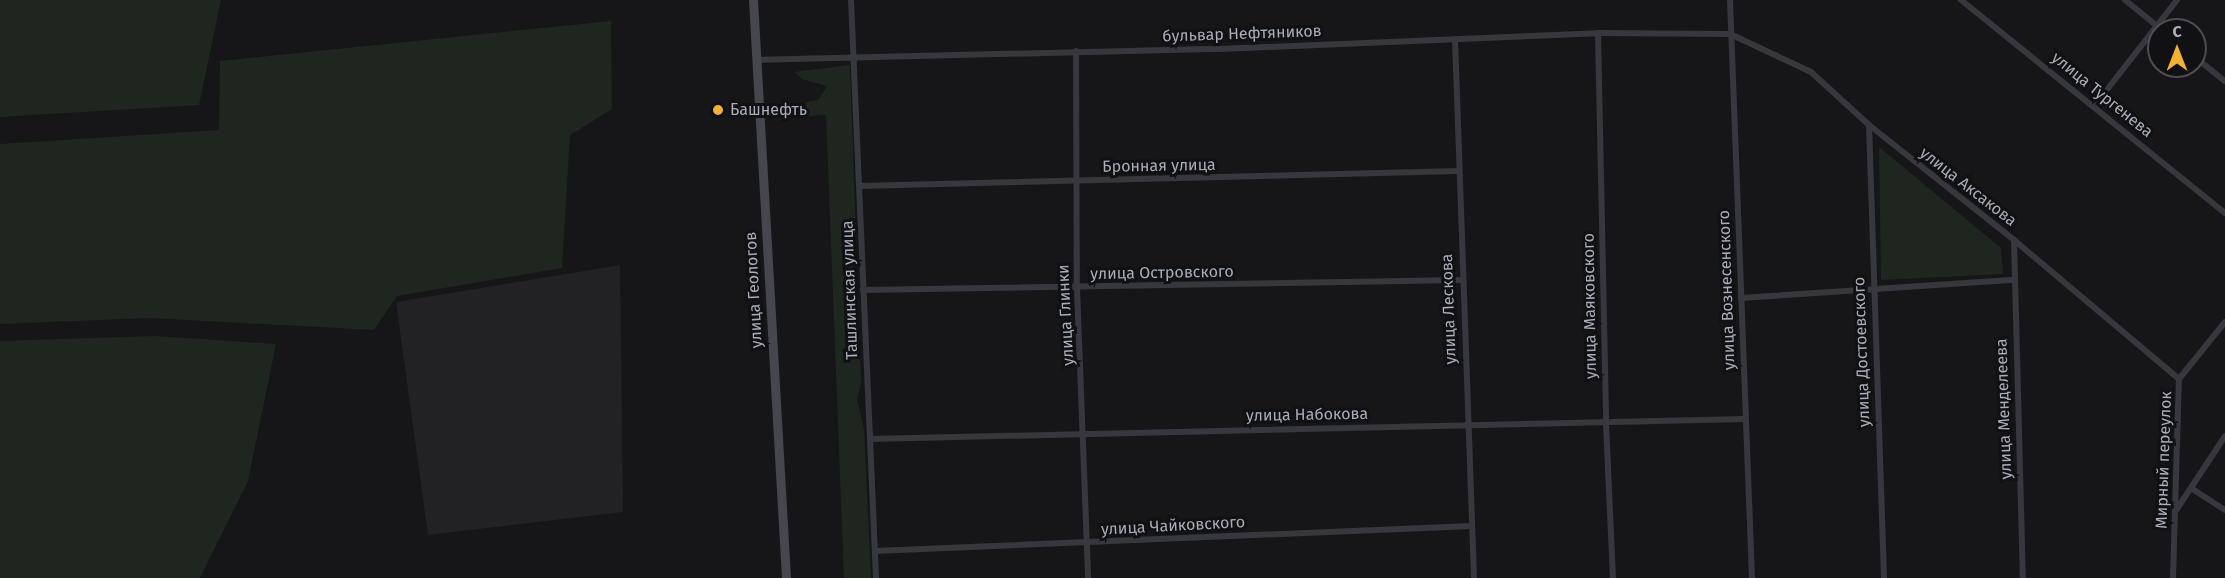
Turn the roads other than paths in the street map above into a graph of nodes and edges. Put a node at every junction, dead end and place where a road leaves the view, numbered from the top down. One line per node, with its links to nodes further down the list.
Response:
1 (753, 0): 15 (main road, улица Геологов)
2 (851, 0): 14 (street, Ташлинская улица)
3 (1730, 0): 10 (street, улица Вознесенского)
4 (1961, 0): 18 (street, улица Тургенева)
5 (2125, 0): 7 (street)
6 (2178, 0): 8 (street)
7 (2148, 18)
8 (2166, 18)
9 (1598, 33): 10 (street, бульвар Нефтяников); 11 (street, бульвар Нефтяников); 34 (street, улица Маяковского)
10 (1730, 34): 19 (street, улица Аксакова); 30 (street, улица Вознесенского)
11 (1455, 39): 13 (street, бульвар Нефтяников); 20 (street, улица Лескова)
12 (2147, 43): 18 (street)
13 (1076, 51): 14 (street, бульвар Нефтяников); 21 (street, улица Глинки)
14 (853, 58): 15 (street, бульвар Нефтяников); 22 (street, Ташлинская улица)
15 (756, 60): 45 (main road, улица Геологов)
16 (2207, 67): 17 (street)
17 (2225, 81)
18 (2095, 105): 23 (street, улица Тургенева)
19 (1869, 125): 24 (street, улица Аксакова); 29 (street, улица Достоевского)
20 (1459, 171): 21 (street, Бронная улица); 25 (street, улица Лескова)
21 (1076, 181): 22 (street, Бронная улица); 27 (street, улица Глинки)
22 (859, 186): 28 (street, Ташлинская улица)
23 (2225, 213)
24 (2014, 240): 26 (street, улица Менделеева); 32 (street, улица Аксакова)
25 (1462, 280): 27 (street, улица Островского); 35 (street, улица Лескова)
26 (2014, 280): 29 (street); 52 (street, улица Менделеева)
27 (1077, 288): 28 (street, улица Островского); 36 (street, улица Глинки)
28 (863, 290): 38 (street, Ташлинская улица)
29 (1872, 290): 30 (street); 51 (street, улица Достоевского)
30 (1741, 298): 33 (street, улица Вознесенского)
31 (2225, 322): 32 (street, Мирный переулок)
32 (2179, 379): 40 (street, Мирный переулок)
33 (1745, 419): 34 (street, улица Набокова); 50 (street, улица Вознесенского)
34 (1605, 424): 35 (street, улица Набокова); 49 (street, улица Маяковского)
35 (1467, 426): 36 (street, улица Набокова); 42 (street, улица Лескова)
36 (1085, 433): 38 (street, улица Набокова); 43 (street, улица Глинки)
37 (2225, 436): 39 (street)
38 (870, 440): 44 (street, Ташлинская улица)
39 (2191, 488): 40 (street); 41 (street)
40 (2177, 510): 53 (street, Мирный переулок)
41 (2225, 510)
42 (1472, 526): 43 (street, улица Чайковского); 48 (street, улица Лескова)
43 (1087, 543): 44 (street, улица Чайковского); 47 (street, улица Глинки)
44 (875, 551): 46 (street, Ташлинская улица)
45 (786, 578)
46 (876, 578)
47 (1088, 578)
48 (1474, 578)
49 (1613, 578)
50 (1752, 578)
51 (1884, 578)
52 (2023, 578)
53 (2173, 578)

